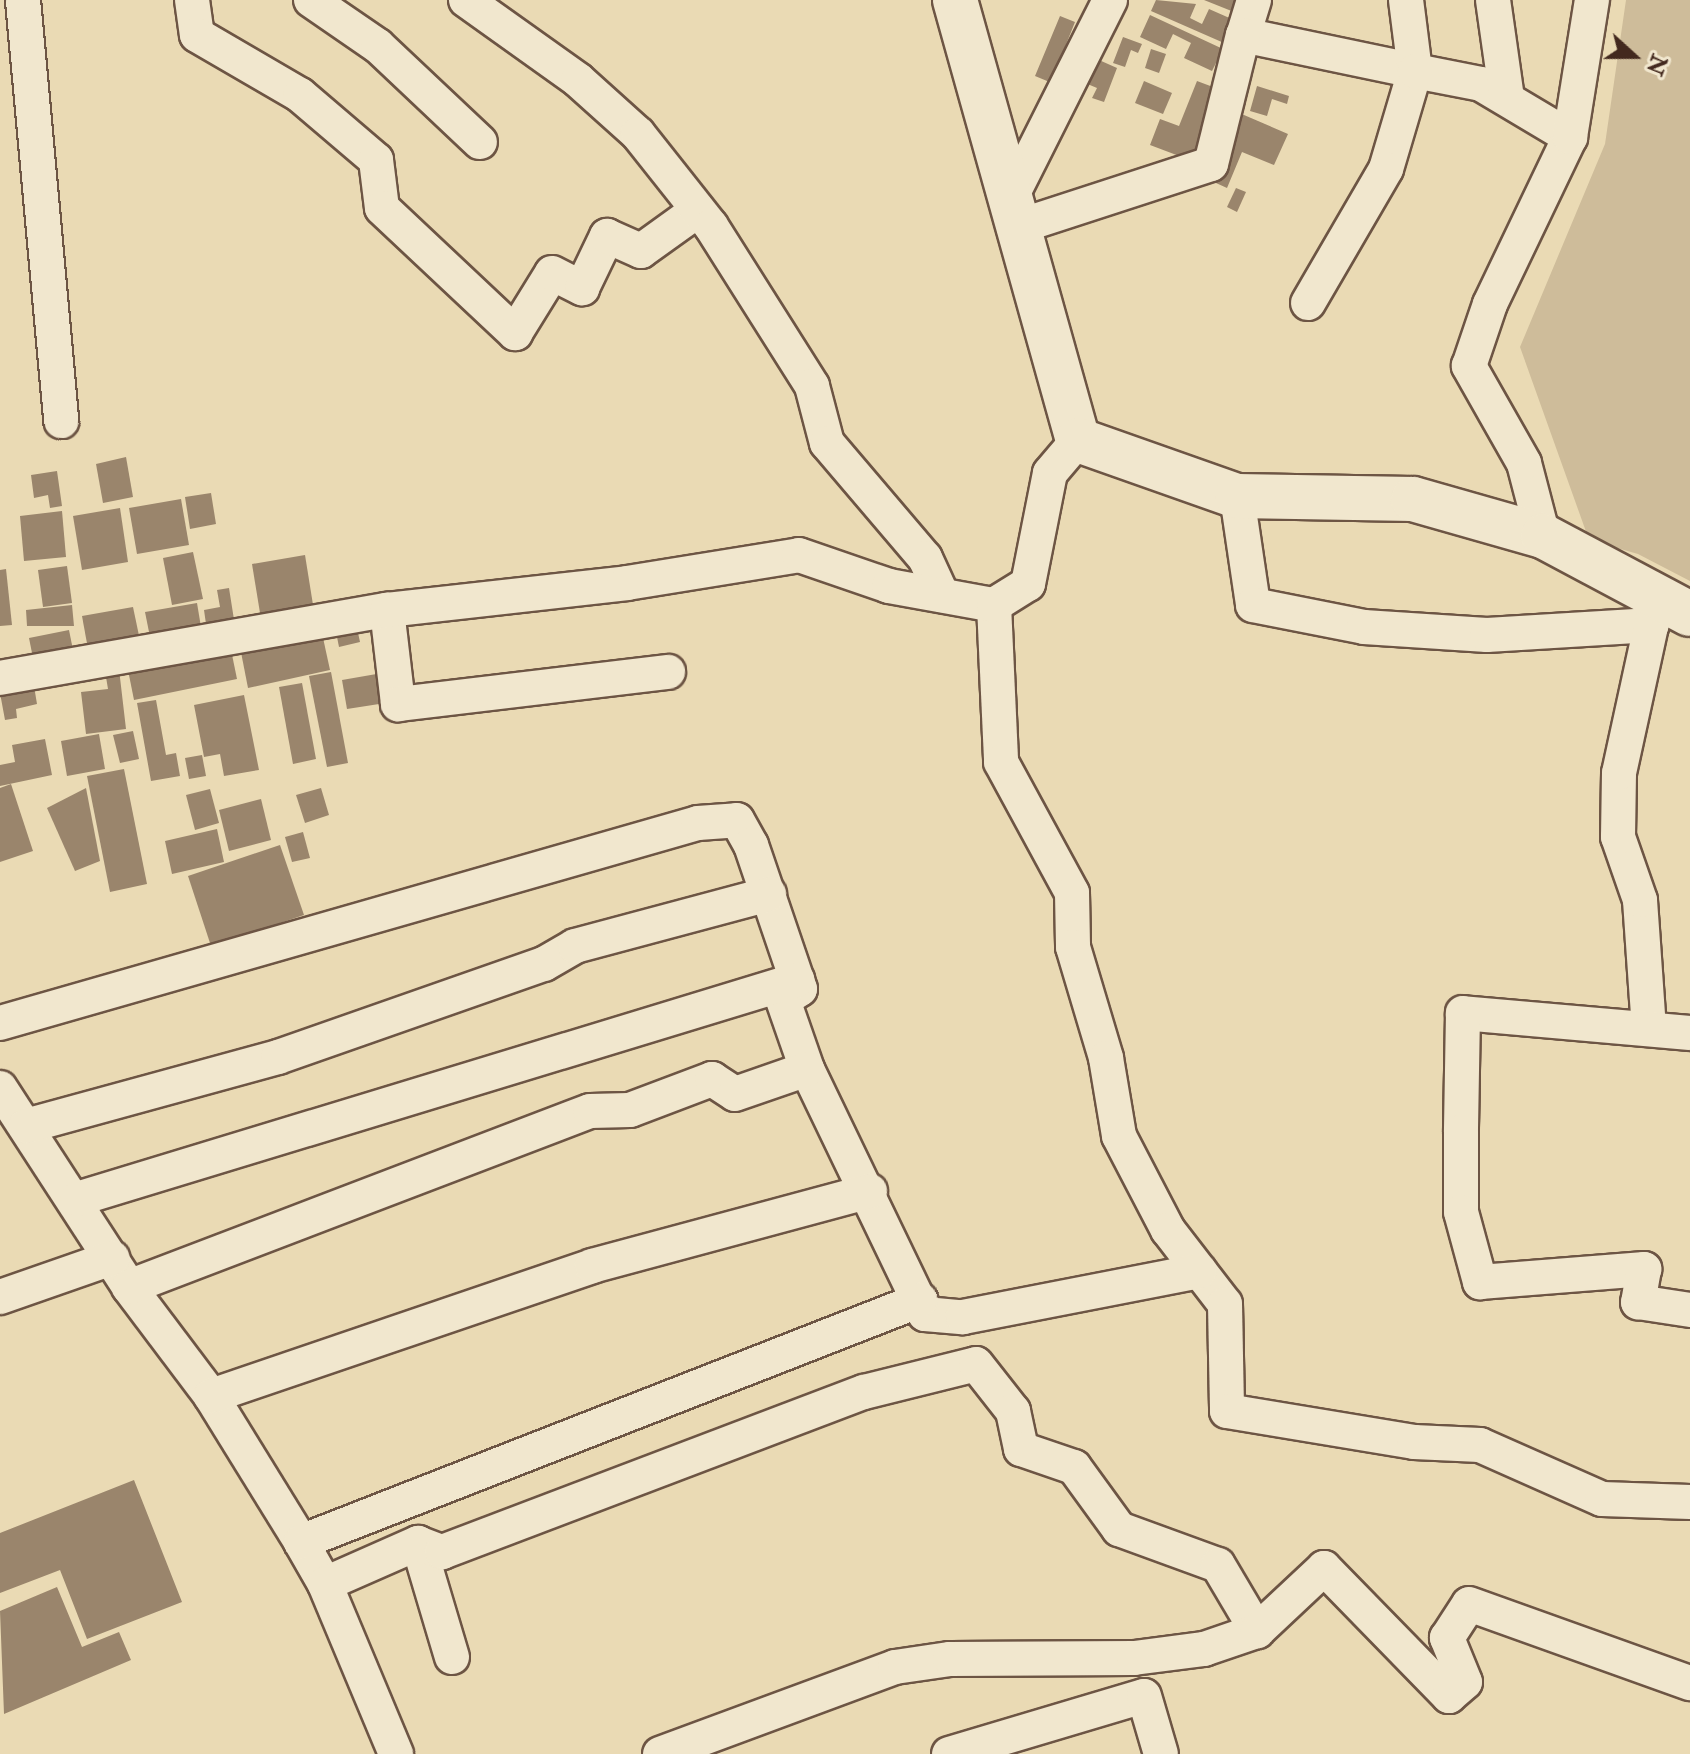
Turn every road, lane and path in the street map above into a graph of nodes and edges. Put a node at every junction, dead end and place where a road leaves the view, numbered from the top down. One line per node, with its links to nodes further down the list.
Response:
1 (23, 0): 19 (street)
2 (192, 0): 16 (street)
3 (311, 0): 15 (street)
4 (955, 0): 17 (main road)
5 (1110, 0): 17 (street)
6 (1254, 0): 11 (street)
7 (1406, 0): 12 (street)
8 (1493, 0): 13 (street)
9 (1592, 0): 14 (street)
10 (475, 2): 16 (street)
11 (1243, 35): 12 (street); 17 (street)
12 (1415, 71): 13 (street); 18 (street)
13 (1507, 98): 14 (street)
14 (1570, 137): 22 (street)
15 (480, 142)
16 (698, 210): 23 (street)
17 (1011, 216): 20 (main road)
18 (1308, 303)
19 (61, 421)
20 (1078, 440): 21 (main road); 24 (street)
21 (1237, 496): 22 (main road); 26 (street)
22 (1543, 536): 26 (main road)
23 (942, 595): 24 (street); 25 (street)
24 (994, 605): 40 (street)
25 (387, 610): 27 (street); 28 (street)
26 (1667, 610): 32 (street)
27 (668, 672)
28 (0, 678)
29 (769, 894): 30 (street); 31 (street); 36 (street)
30 (797, 980): 34 (street); 38 (street)
31 (0, 1023)
32 (1649, 1029): 33 (street); 44 (street)
33 (1690, 1033)
34 (807, 1069): 37 (street); 41 (street)
35 (0, 1088): 36 (street)
36 (26, 1126): 38 (street)
37 (870, 1191): 43 (street); 45 (street)
38 (77, 1199): 39 (street)
39 (112, 1258): 41 (street); 42 (street)
40 (1200, 1271): 43 (street); 46 (street)
41 (129, 1287): 45 (street)
42 (0, 1297)
43 (920, 1300): 47 (street)
44 (1690, 1310)
45 (211, 1396): 47 (street)
46 (1690, 1502)
47 (301, 1542): 49 (street)
48 (418, 1543): 49 (street); 50 (street); 51 (street)
49 (325, 1584): 53 (street)
50 (1257, 1631): 52 (street); 54 (street)
51 (452, 1657)
52 (1690, 1683)
53 (396, 1754)
54 (660, 1754)
55 (949, 1754): 56 (street)
56 (1161, 1754)

